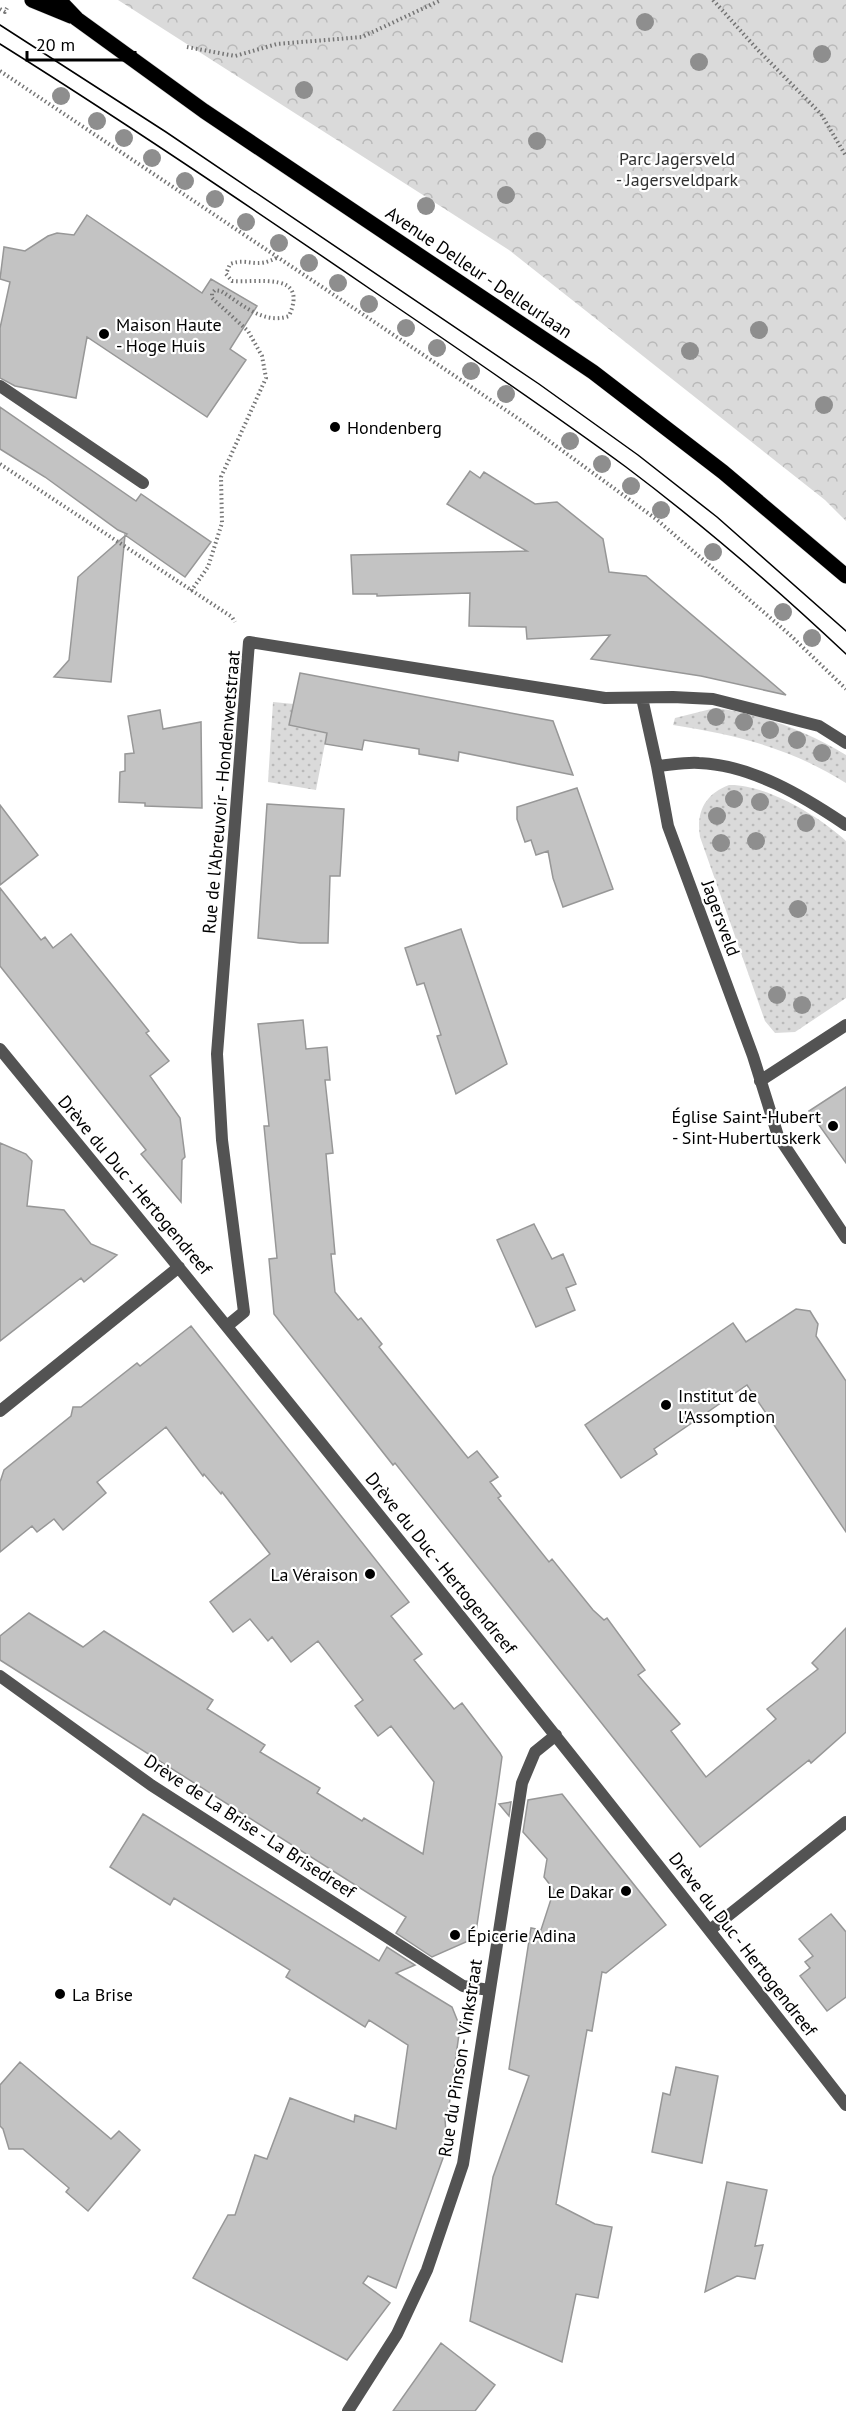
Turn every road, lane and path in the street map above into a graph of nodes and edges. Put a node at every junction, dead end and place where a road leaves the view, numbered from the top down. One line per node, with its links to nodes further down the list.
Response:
1 (32, 0): 7 (main road)
2 (59, 0): 7 (main road)
3 (441, 0): 8 (path)
4 (713, 0): 10 (path)
5 (7, 8): 6 (path)
6 (0, 9)
7 (77, 19): 15 (main road, Avenue Delleur - Delleurlaan)
8 (187, 47)
9 (0, 71): 11 (path)
10 (846, 156)
11 (278, 257): 16 (path); 18 (path)
12 (0, 386): 14 (street)
13 (0, 464): 16 (path)
14 (143, 483)
15 (846, 576)
16 (191, 591): 17 (path)
17 (249, 642): 19 (street, Rue de l'Abreuvoir - Hondenwetstraat); 28 (street, Rue de l'Abreuvoir - Hondenwetstraat)
18 (846, 689)
19 (642, 698): 20 (street, Rue de l'Abreuvoir - Hondenwetstraat); 21 (street, Jagersveld)
20 (846, 743)
21 (657, 766): 22 (street); 25 (street, Jagersveld)
22 (846, 825)
23 (846, 1025): 25 (street)
24 (0, 1049): 27 (street, Drève du Duc - Hertogendreef)
25 (760, 1081): 26 (street, Jagersveld)
26 (846, 1238)
27 (179, 1267): 28 (street, Drève du Duc - Hertogendreef); 29 (street)
28 (227, 1326): 31 (street, Drève du Duc - Hertogendreef)
29 (0, 1411)
30 (0, 1676): 34 (street, Drève de La Brise - La Brisedreef)
31 (556, 1735): 33 (street, Drève du Duc - Hertogendreef); 34 (street, Rue du Pinson - Vinkstraat)
32 (846, 1822): 33 (street)
33 (710, 1930): 35 (street, Drève du Duc - Hertogendreef)
34 (489, 1990): 36 (street, Rue du Pinson - Vinkstraat)
35 (846, 2105)
36 (348, 2411)

